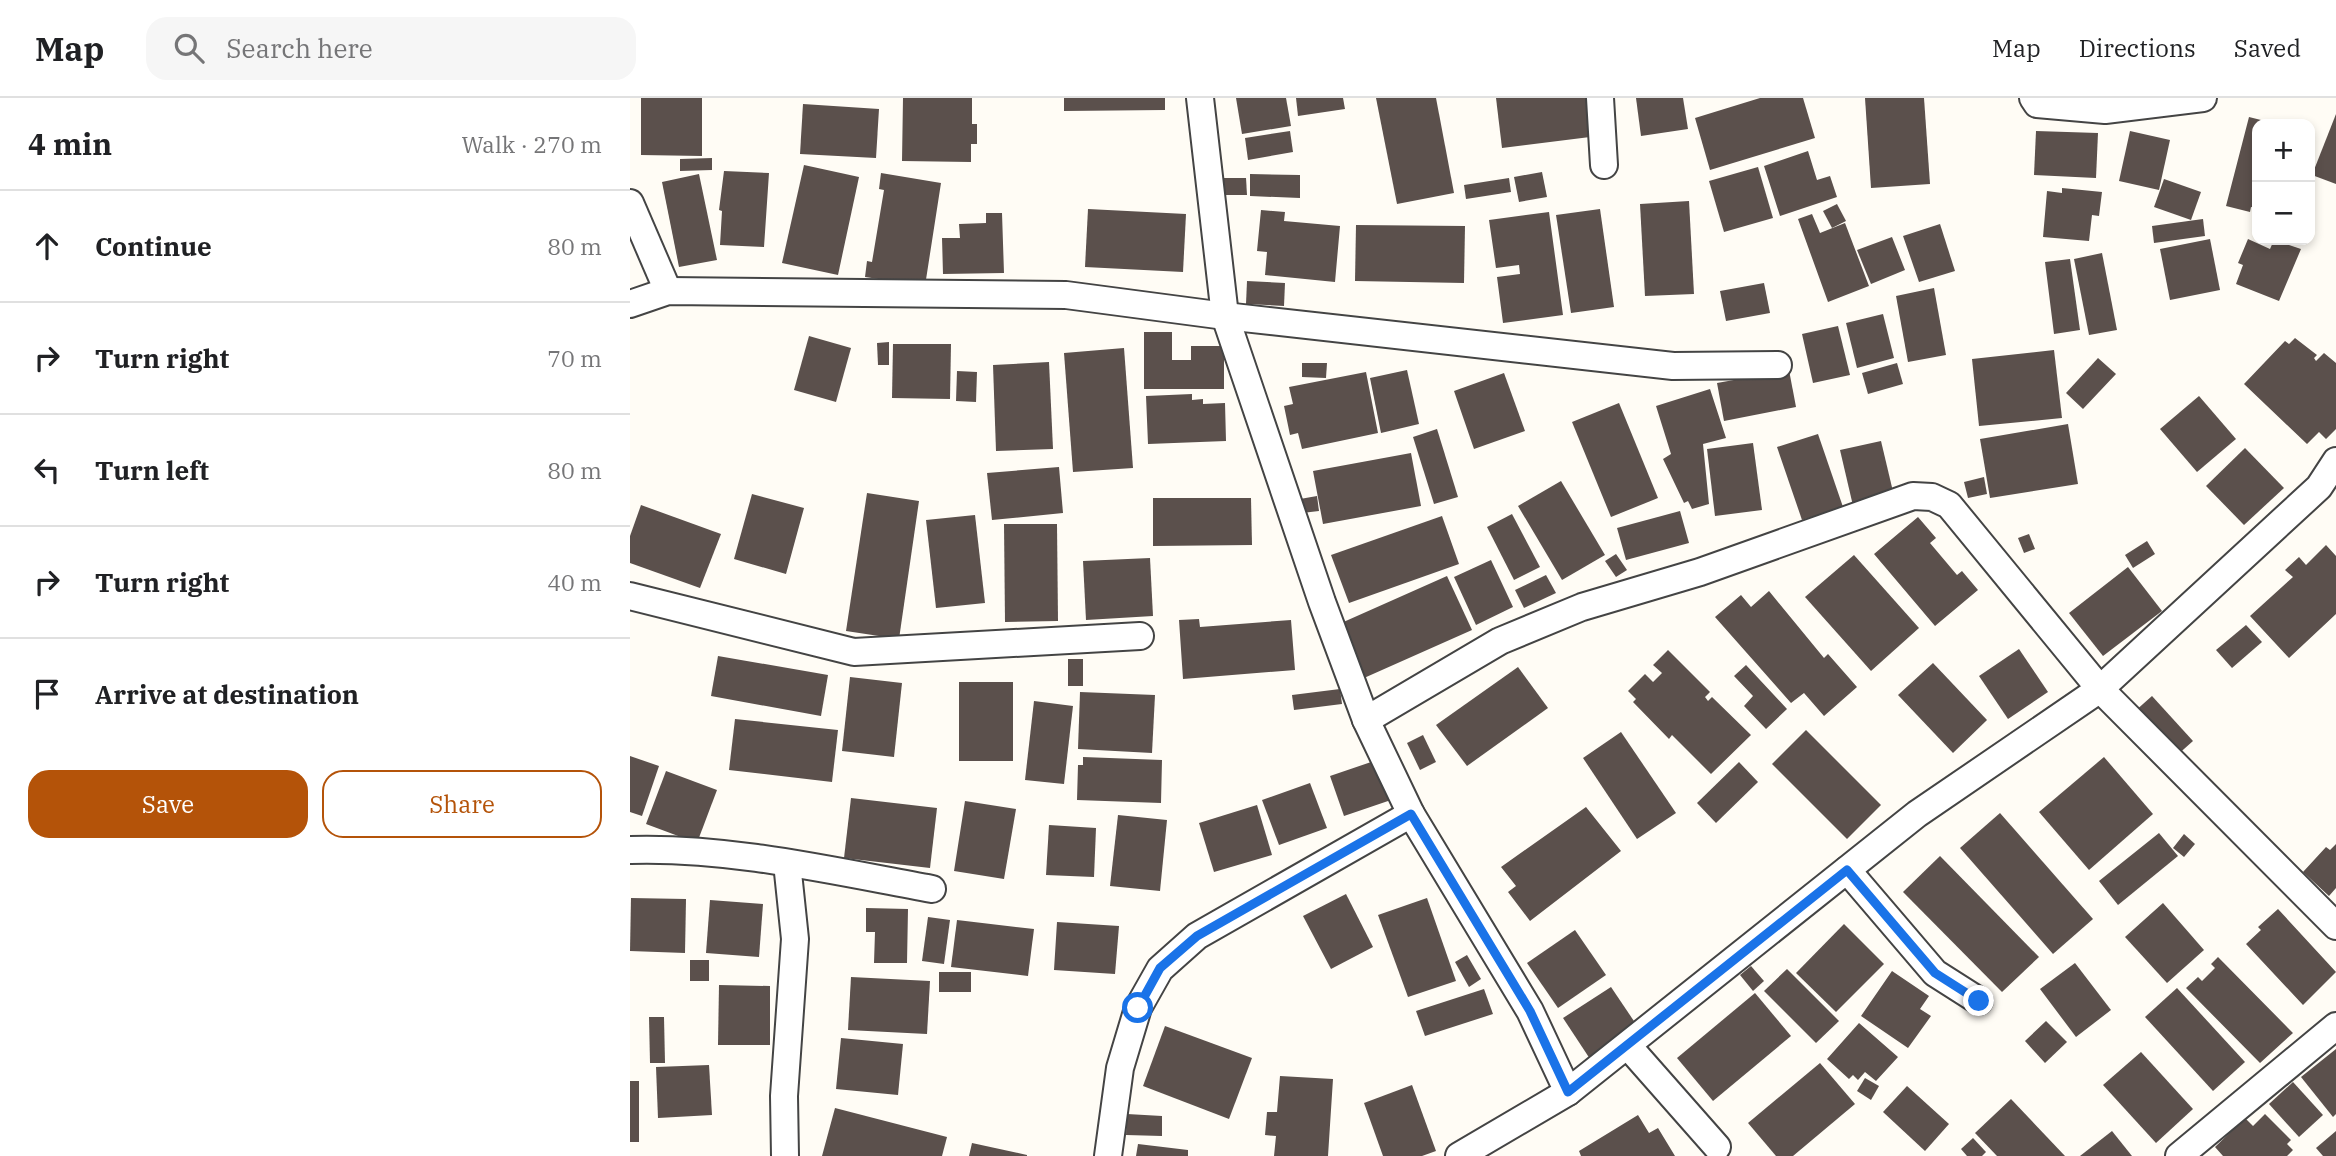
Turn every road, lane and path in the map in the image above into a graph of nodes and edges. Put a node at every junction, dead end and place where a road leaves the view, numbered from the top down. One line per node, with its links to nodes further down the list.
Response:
1 (1199, 98): 9 (street)
2 (1600, 98): 5 (street)
3 (2033, 98): 4 (street)
4 (2203, 98)
5 (1605, 165)
6 (630, 203): 7 (street)
7 (668, 291): 8 (street); 9 (street)
8 (630, 304)
9 (1225, 316): 10 (street); 15 (street)
10 (1778, 365)
11 (2336, 461): 14 (street)
12 (630, 596): 13 (street)
13 (1140, 636)
14 (2100, 689): 15 (street); 19 (street); 21 (street)
15 (1366, 720): 16 (street)
16 (1411, 814): 25 (street); 28 (street)
17 (630, 850): 18 (street)
18 (787, 863): 20 (street); 27 (street)
19 (1847, 870): 22 (street); 24 (street)
20 (932, 889)
21 (2336, 926)
22 (1979, 1001)
23 (2336, 1026): 30 (street)
24 (1628, 1046): 25 (street); 26 (street)
25 (1568, 1092): 29 (street)
26 (1717, 1147)
27 (785, 1156)
28 (1108, 1156)
29 (1459, 1156)
30 (2179, 1156)

